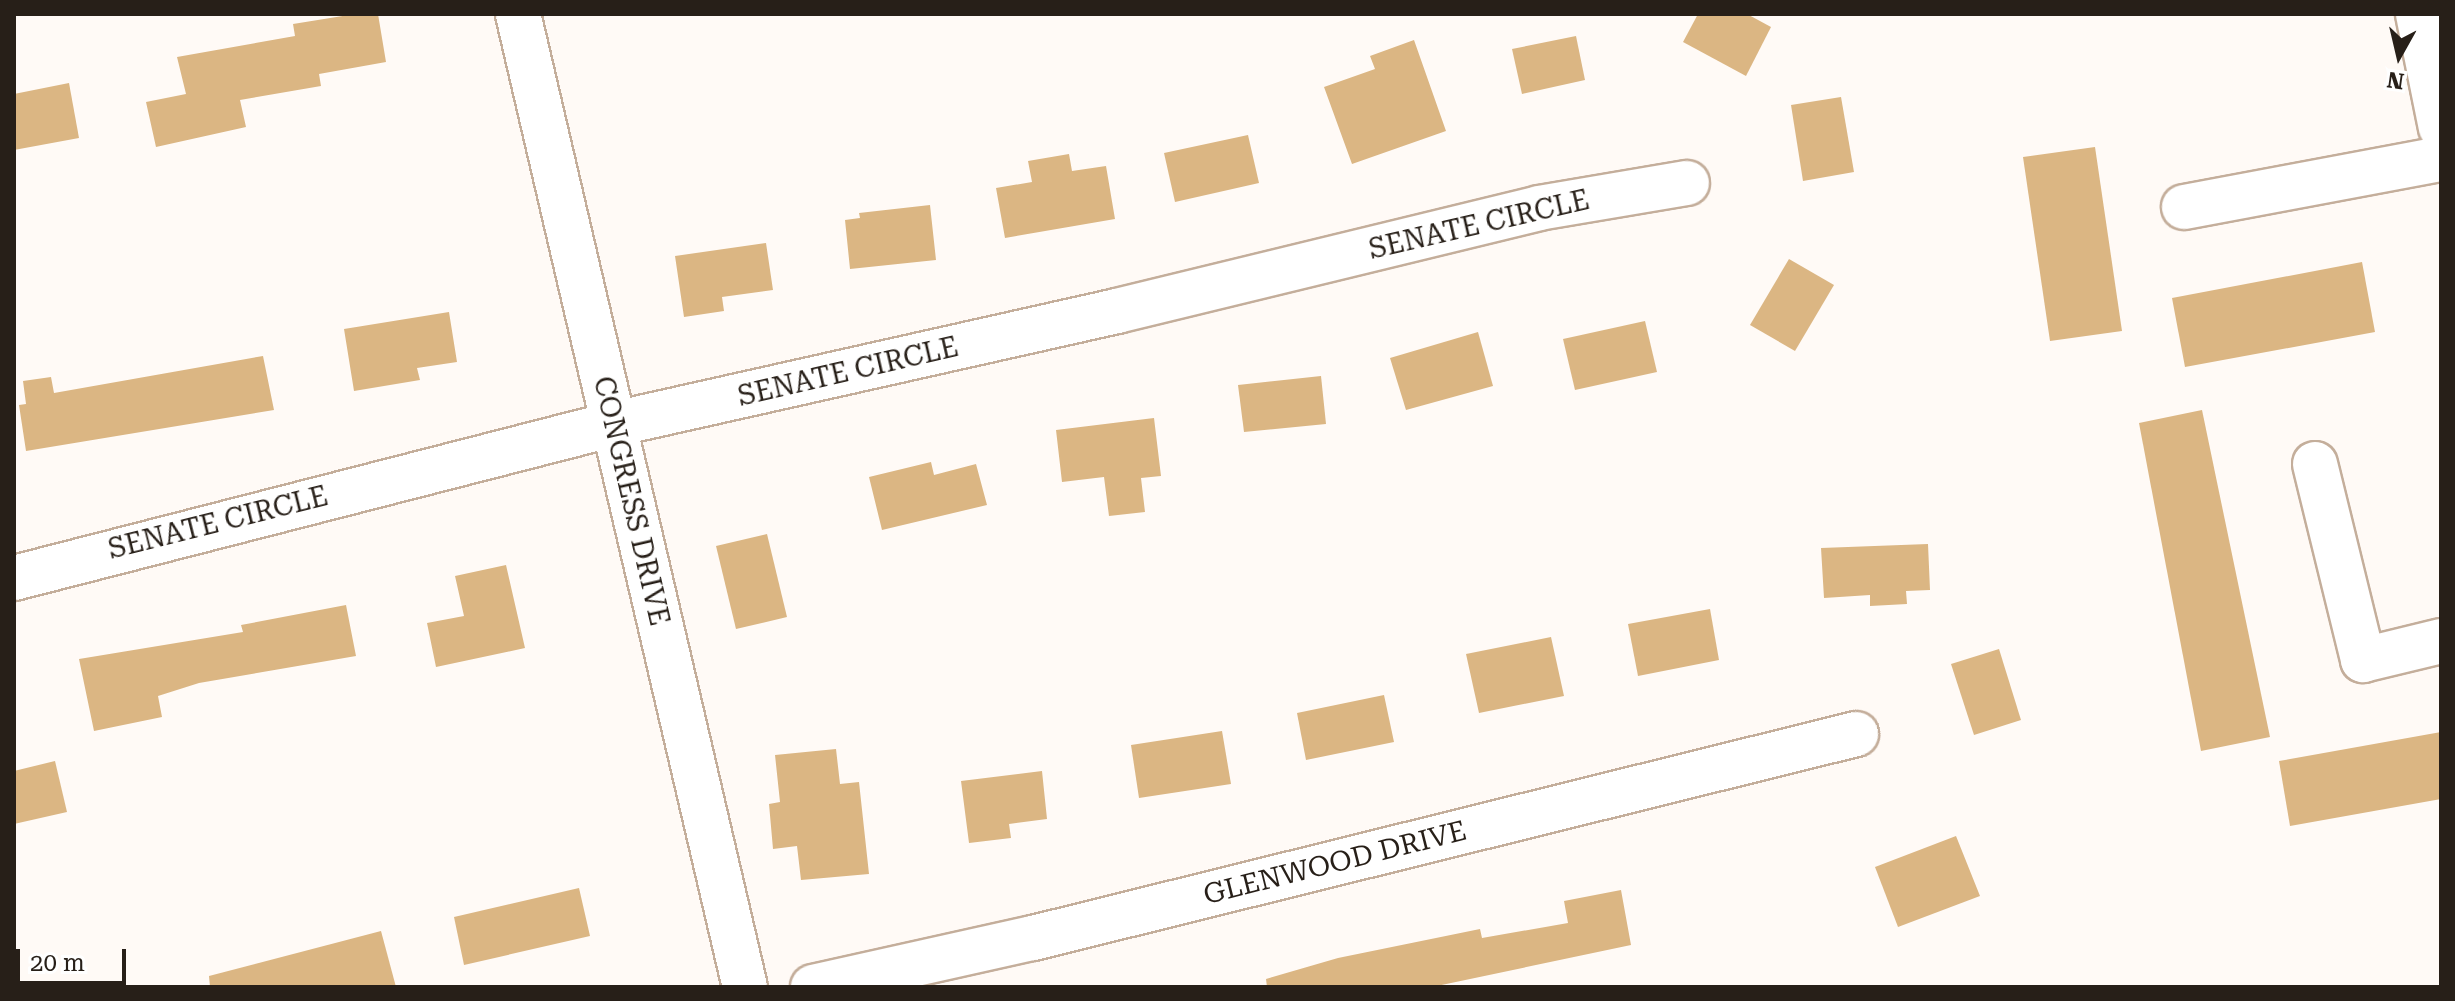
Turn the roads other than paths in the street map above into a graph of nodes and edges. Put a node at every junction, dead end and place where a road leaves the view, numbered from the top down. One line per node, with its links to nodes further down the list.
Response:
1 (518, 14): 7 (street, CONGRESS DRIVE)
2 (2418, 14): 3 (street)
3 (2441, 128)
4 (2441, 159): 6 (street)
5 (1687, 183): 7 (street, SENATE CIRCLE)
6 (2184, 207)
7 (614, 424): 9 (street, SENATE CIRCLE); 12 (street, CONGRESS DRIVE)
8 (2315, 464): 10 (street)
9 (14, 578)
10 (2441, 641)
11 (1856, 734): 13 (street, GLENWOOD DRIVE)
12 (745, 987)
13 (813, 987)

